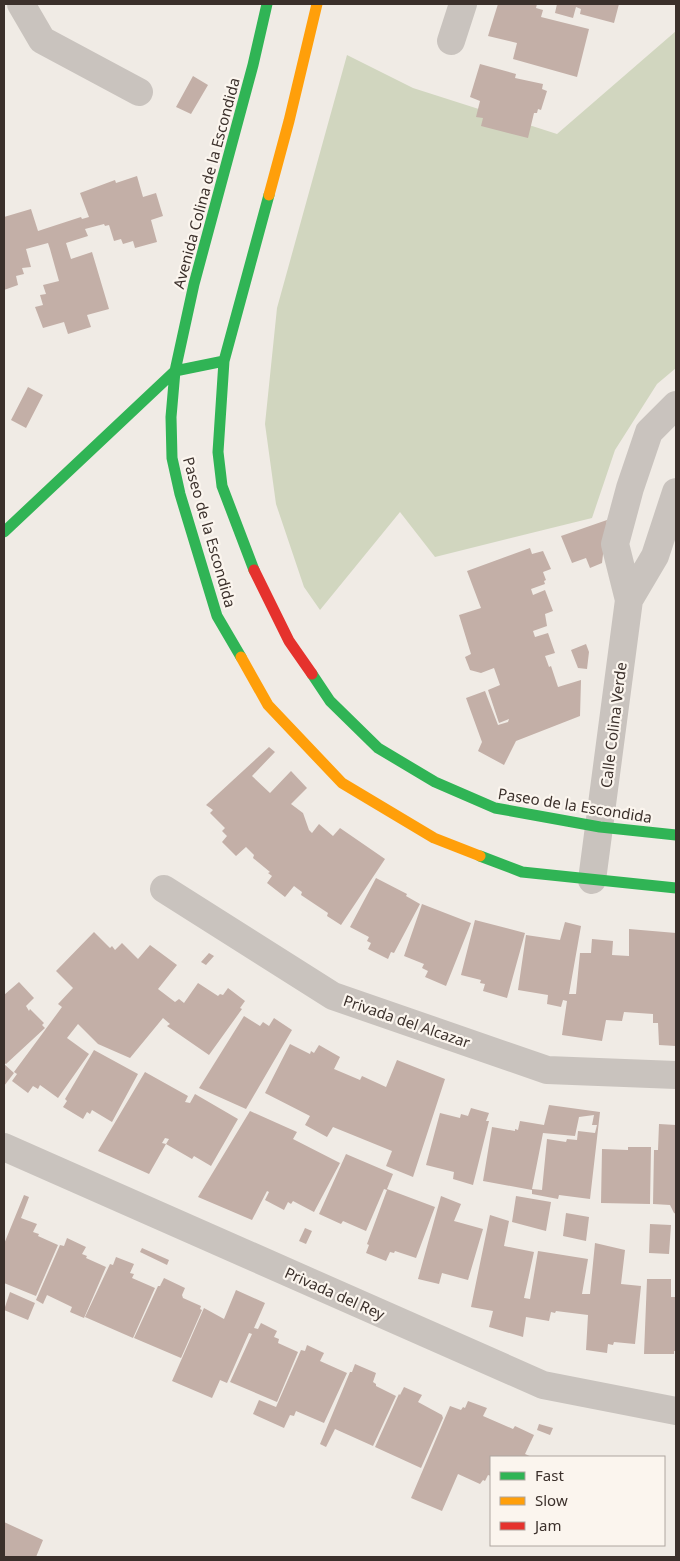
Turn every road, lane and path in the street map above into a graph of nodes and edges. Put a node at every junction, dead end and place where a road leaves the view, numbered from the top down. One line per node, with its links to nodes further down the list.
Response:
1 (21, 4): 6 (street)
2 (267, 4): 8 (main road, Avenida Colina de la Escondida)
3 (317, 4): 7 (main road)
4 (463, 4): 5 (street)
5 (451, 41)
6 (139, 92)
7 (224, 361): 8 (main road); 13 (main road, Paseo de la Escondida)
8 (175, 371): 11 (main road); 15 (main road, Paseo de la Escondida)
9 (676, 405): 12 (street, Calle Colina Verde)
10 (676, 492): 12 (street, Calle Colina Verde)
11 (4, 532)
12 (629, 600): 13 (street, Calle Colina Verde)
13 (600, 827): 14 (main road, Paseo de la Escondida); 15 (street, Calle Colina Verde)
14 (676, 835)
15 (592, 880): 16 (main road, Paseo de la Escondida)
16 (676, 888)
17 (164, 889): 18 (street, Privada del Alcazar)
18 (676, 1075)
19 (4, 1147): 20 (street, Privada del Rey)
20 (676, 1411)

